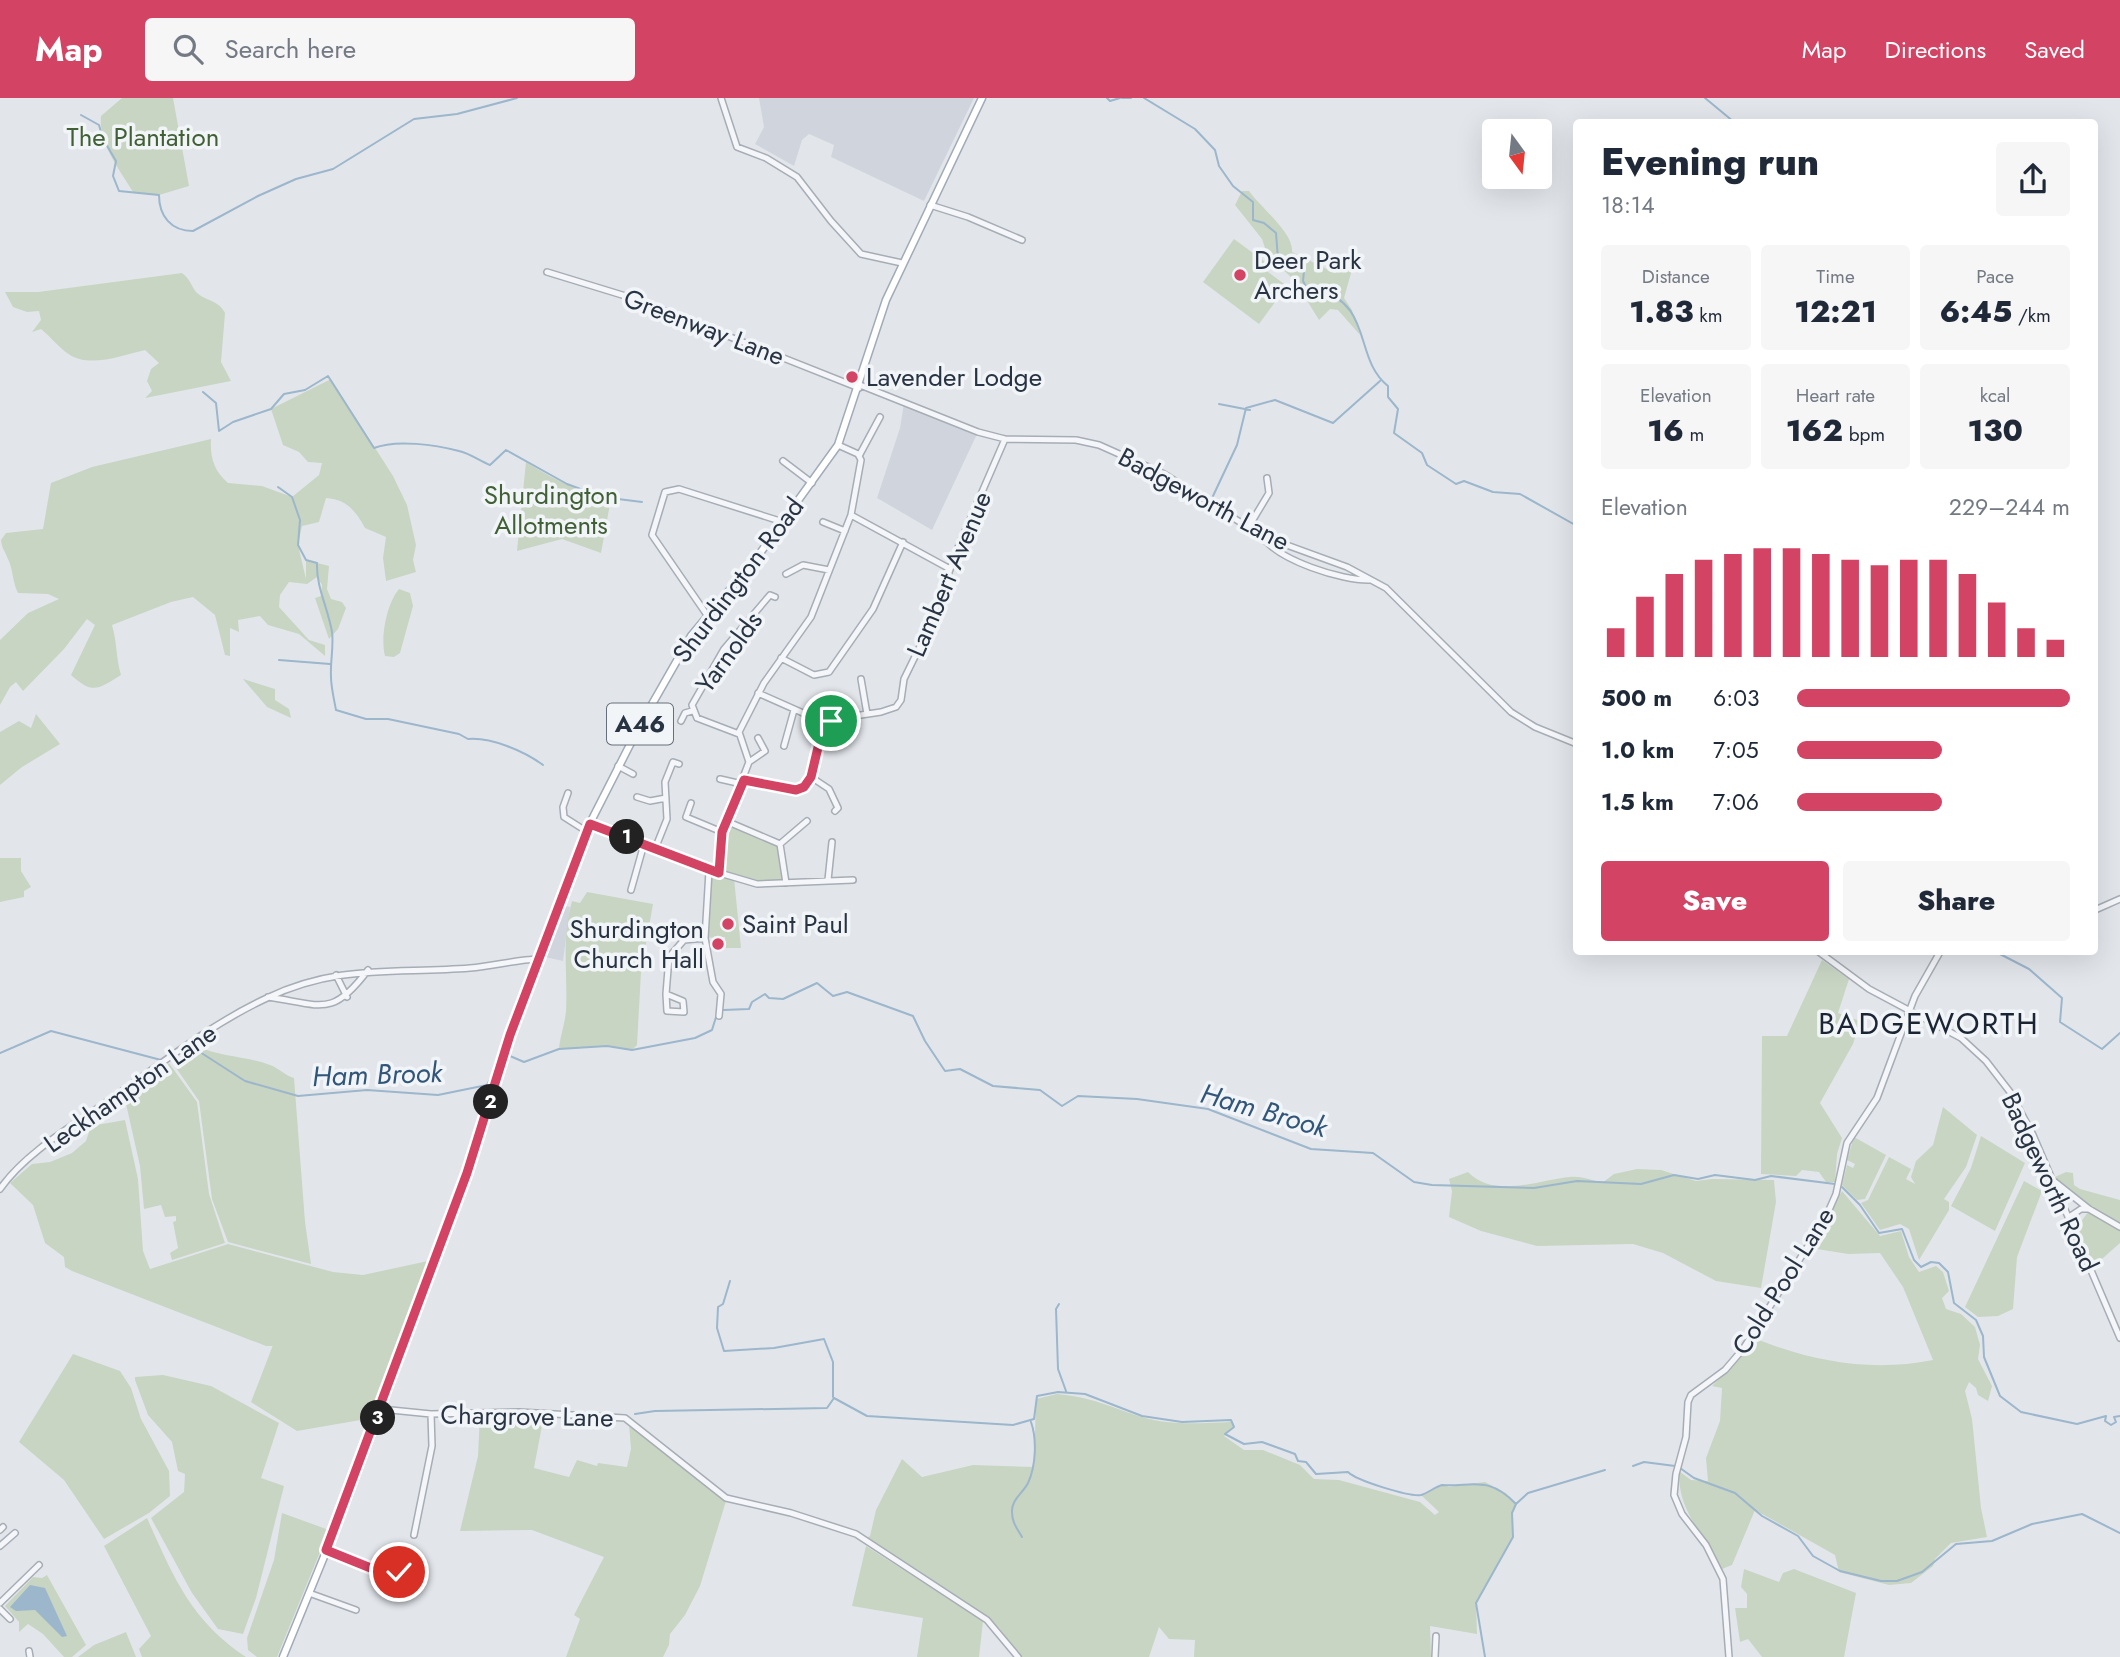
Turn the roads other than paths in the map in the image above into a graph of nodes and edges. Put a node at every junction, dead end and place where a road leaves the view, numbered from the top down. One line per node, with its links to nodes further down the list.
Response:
1 (721, 98): 5 (street)
2 (982, 98): 3 (main road, Shurdington Road / A46)
3 (930, 205): 4 (street); 5 (main road, Shurdington Road / A46)
4 (1022, 240)
5 (902, 263): 7 (main road, Shurdington Road / A46)
6 (547, 272): 7 (street, Greenway Lane)
7 (860, 386): 9 (street, Badgeworth Lane); 10 (main road, Shurdington Road / A46)
8 (880, 417): 11 (street)
9 (1005, 439): 18 (street, Badgeworth Lane); 22 (street, Lambert Avenue)
10 (838, 445): 11 (street); 14 (main road, Shurdington Road / A46)
11 (859, 456): 15 (street)
12 (783, 461): 14 (street)
13 (1267, 478): 18 (street)
14 (812, 483): 16 (main road, Shurdington Road / A46)
15 (851, 515): 19 (street); 21 (street)
16 (783, 522): 27 (main road, Shurdington Road / A46); 27 (street)
17 (823, 522): 19 (street)
18 (1248, 528): 20 (street, Badgeworth Lane)
19 (845, 531): 23 (street)
20 (1262, 536): 25 (street, Badgeworth Lane); 25 (street)
21 (902, 542): 22 (street); 28 (street)
22 (950, 569): 33 (street, Lambert Avenue)
23 (829, 570): 24 (street); 28 (street)
24 (786, 574)
25 (1372, 580): 38 (street, Badgeworth Lane)
26 (770, 595): 32 (street, Yarnolds)
27 (708, 615): 42 (main road, Shurdington Road / A46)
28 (781, 658): 30 (street)
29 (861, 679): 33 (street)
30 (758, 692): 31 (street); 36 (street)
31 (794, 710): 35 (street); 39 (street)
32 (692, 711): 34 (street, Yarnolds); 36 (street, Yarnolds)
33 (867, 715): 35 (street)
34 (681, 721)
35 (824, 722): 44 (street)
36 (739, 734): 41 (street)
37 (758, 738): 41 (street)
38 (1573, 742)
39 (784, 746)
40 (673, 762): 49 (street)
41 (749, 762): 46 (street)
42 (618, 766): 43 (street); 54 (main road, Shurdington Road / A46)
43 (633, 774)
44 (811, 777): 46 (street); 51 (street)
45 (720, 779): 46 (street)
46 (743, 782): 52 (street)
47 (568, 793): 54 (street)
48 (637, 797): 49 (street)
49 (666, 798): 59 (street)
50 (691, 803): 55 (street)
51 (839, 809)
52 (726, 821): 55 (street); 58 (street)
53 (807, 821): 58 (street)
54 (588, 827): 57 (street); 71 (main road, Shurdington Road / A46)
55 (722, 832): 61 (street)
56 (832, 842): 62 (street)
57 (644, 844): 59 (street); 65 (street)
58 (780, 844): 64 (street)
59 (655, 849): 60 (street)
60 (709, 871): 61 (street); 68 (street)
61 (719, 873): 64 (street)
62 (828, 880): 63 (street); 64 (street)
63 (852, 880)
64 (786, 883)
65 (631, 890)
66 (2120, 899): 67 (street)
67 (2098, 909)
68 (705, 938): 74 (street); 78 (street)
69 (1823, 955): 77 (street)
70 (1938, 955): 77 (street, Cold Pool Lane)
71 (538, 959): 72 (street, Leckhampton Lane); 87 (main road, Shurdington Road / A46)
72 (368, 970): 73 (street, Leckhampton Lane); 76 (street)
73 (336, 975): 75 (street, Leckhampton Lane); 76 (street)
74 (666, 994): 74 (street)
75 (268, 997): 76 (street); 80 (street, Leckhampton Lane)
76 (347, 997)
77 (1909, 1012): 79 (street, Badgeworth Road); 104 (street, Cold Pool Lane)
78 (719, 1016)
79 (2053, 1180): 81 (street); 82 (street, Badgeworth Road)
80 (0, 1189)
81 (2071, 1197): 82 (street); 83 (street)
82 (2063, 1203): 84 (street, Badgeworth Road)
83 (2089, 1209): 84 (street); 85 (street)
84 (2069, 1217): 86 (street, Badgeworth Road)
85 (2120, 1227)
86 (2120, 1338)
87 (381, 1409): 88 (street, Chargrove Lane); 92 (main road, Shurdington Road / A46)
88 (431, 1414): 90 (street); 102 (street, Chargrove Lane)
89 (15, 1533): 91 (street)
90 (414, 1535)
91 (0, 1546)
92 (326, 1550): 94 (street); 95 (main road, Shurdington Road / A46)
93 (39, 1564): 96 (street)
94 (401, 1568)
95 (309, 1593): 98 (street); 101 (main road, Shurdington Road / A46)
96 (0, 1603)
97 (0, 1609): 99 (street)
98 (356, 1610)
99 (10, 1619)
100 (1436, 1636): 103 (street)
101 (282, 1657)
102 (1018, 1657)
103 (1435, 1657)
104 (1729, 1657)

